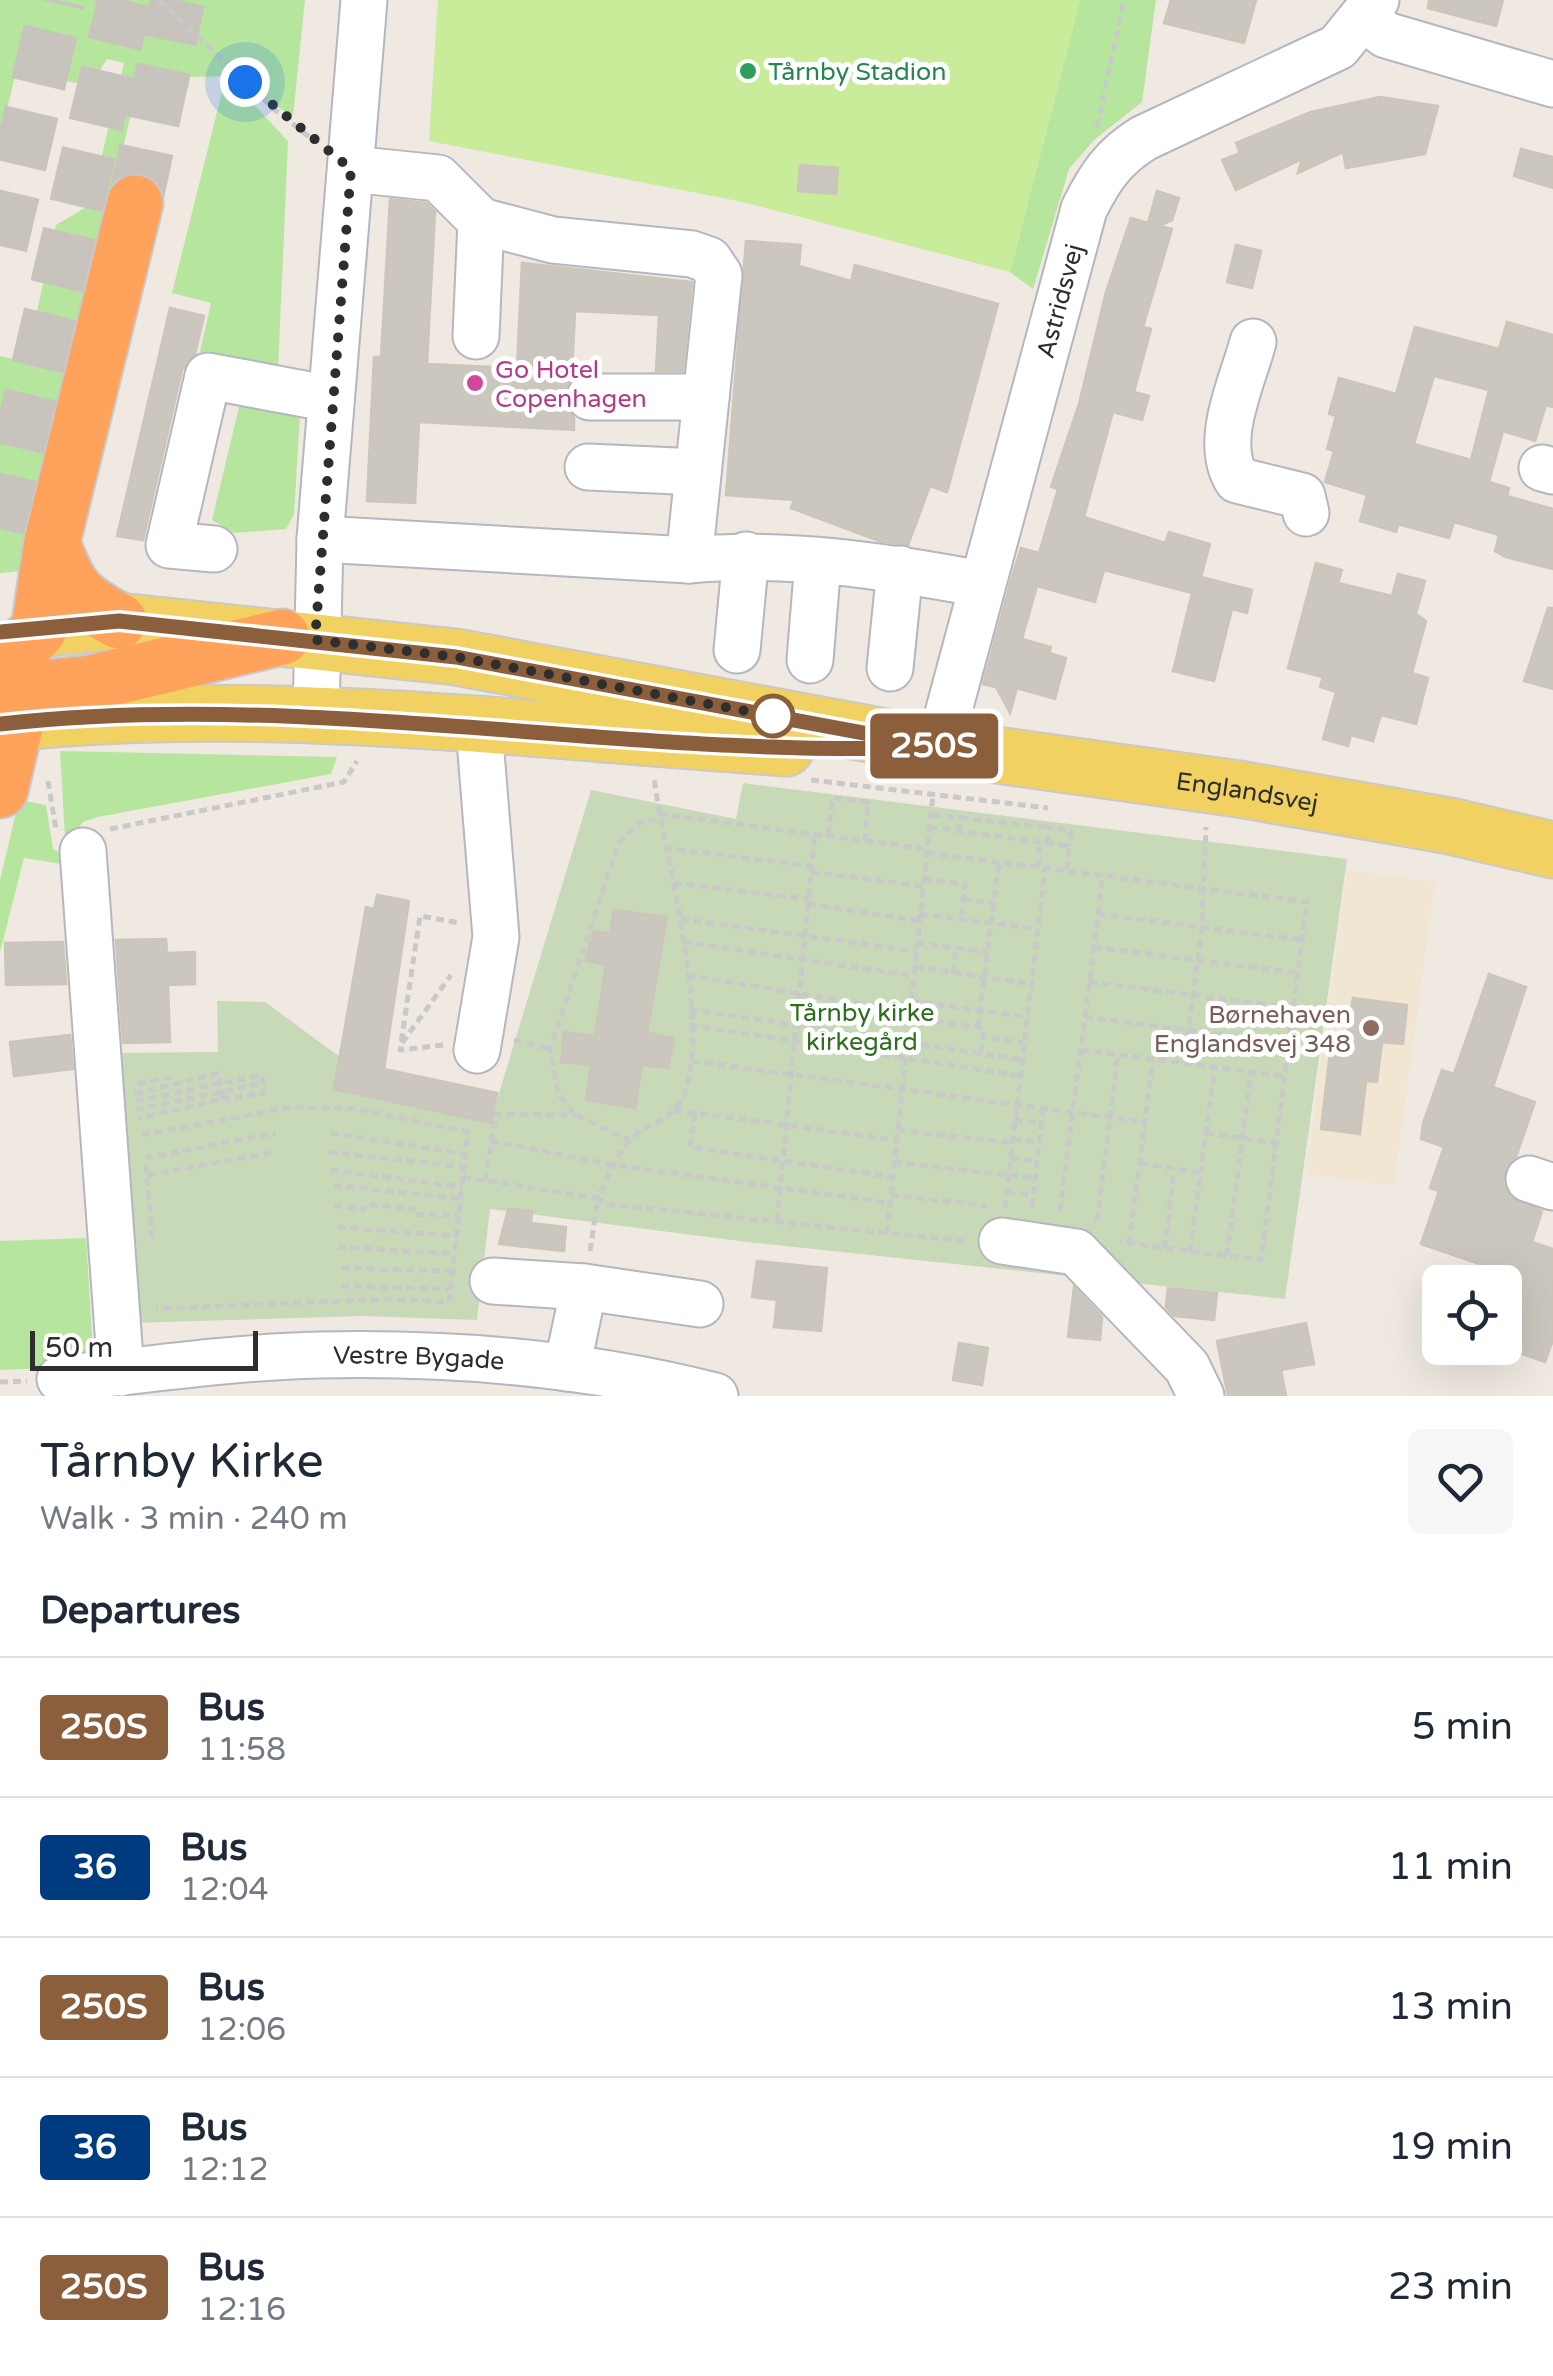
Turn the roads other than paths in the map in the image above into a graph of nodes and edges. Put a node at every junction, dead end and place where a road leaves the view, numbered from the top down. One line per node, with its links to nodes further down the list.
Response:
1 (364, 0): 4 (street)
2 (1370, 9): 3 (street); 22 (street, Astridsvej)
3 (1553, 84)
4 (351, 169): 6 (street); 11 (street)
5 (135, 204): 16 (highway)
6 (480, 220): 7 (street); 10 (street)
7 (476, 336)
8 (1253, 342): 14 (street)
9 (590, 396): 10 (street)
10 (706, 398): 13 (street)
11 (331, 399): 15 (street); 17 (street)
12 (588, 467): 13 (street)
13 (698, 472): 19 (street)
14 (1306, 513)
15 (320, 540): 19 (street); 24 (street)
16 (52, 542): 23 (highway); 28 (highway)
17 (214, 549)
18 (746, 555): 19 (street); 20 (street); 25 (street)
19 (688, 560)
20 (818, 561): 21 (street); 26 (street)
21 (900, 568): 22 (street); 27 (street)
22 (981, 584): 31 (street, Astridsvej)
23 (119, 621): 24 (main road, Englandsvej); 28 (main road, Englandsvej)
24 (298, 639): 28 (highway); 29 (street); 31 (main road, Englandsvej)
25 (737, 650)
26 (810, 660)
27 (890, 668)
28 (8, 679): 29 (main road, Englandsvej); 32 (highway)
29 (316, 717): 30 (main road, Englandsvej)
30 (479, 728): 31 (main road, Englandsvej); 35 (street)
31 (936, 771): 33 (main road, Englandsvej)
32 (24, 782)
33 (1553, 850)
34 (83, 852): 41 (street)
35 (477, 1050)
36 (1003, 1225): 45 (street)
37 (466, 1280): 38 (street)
38 (584, 1287): 39 (street); 40 (street)
39 (700, 1304)
40 (567, 1368): 42 (street, Vestre Bygade); 44 (street, Vestre Bygade)
41 (121, 1373): 42 (street, Vestre Bygade); 43 (street, Vestre Bygade)
42 (513, 1378)
43 (60, 1379)
44 (715, 1396)
45 (1201, 1396)

